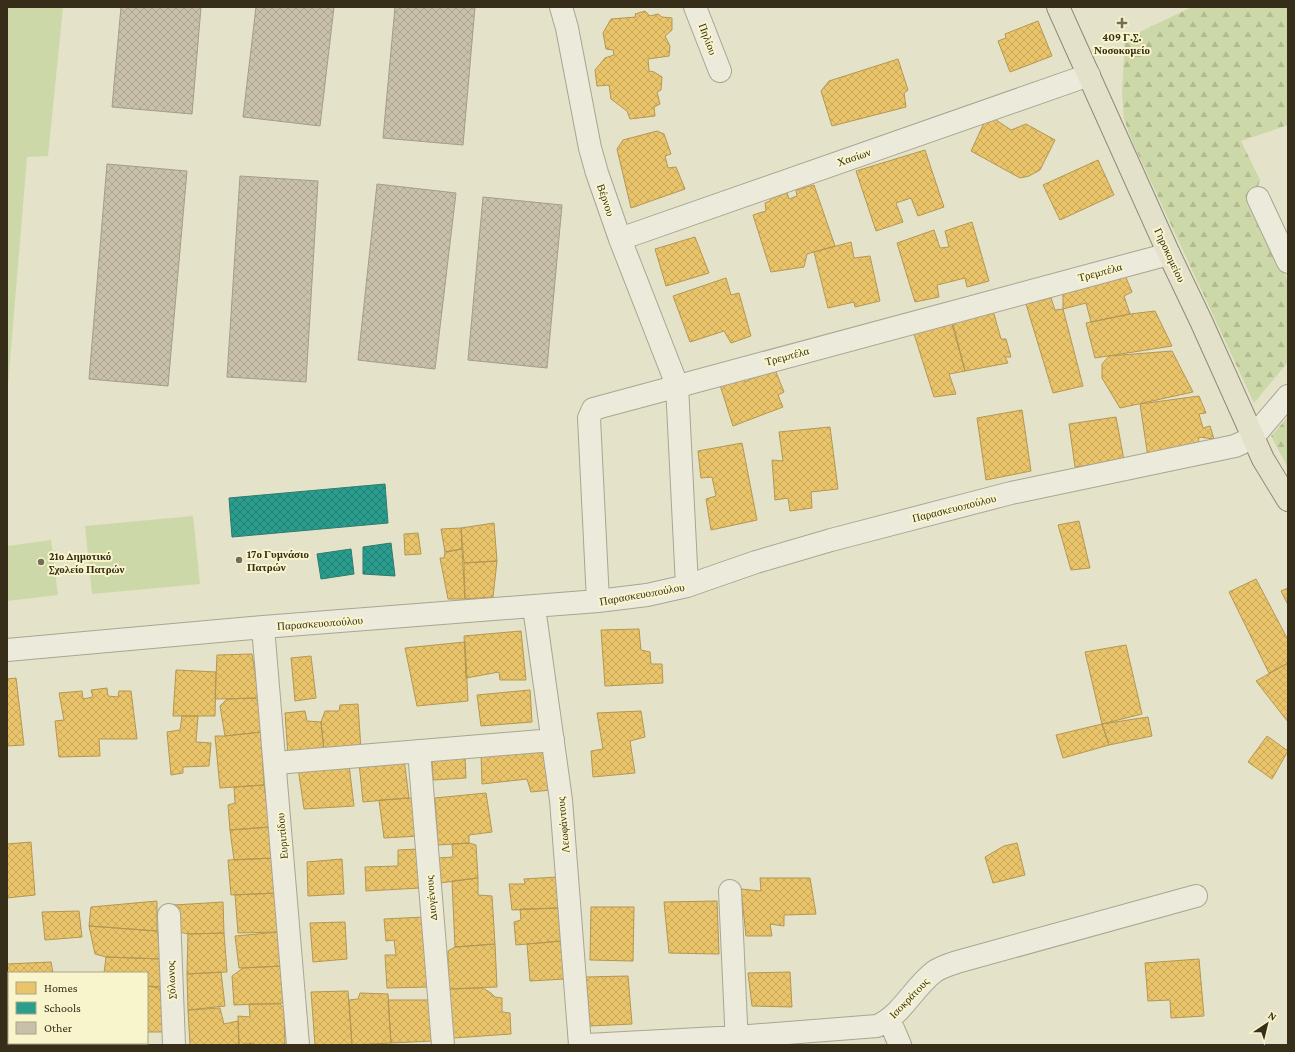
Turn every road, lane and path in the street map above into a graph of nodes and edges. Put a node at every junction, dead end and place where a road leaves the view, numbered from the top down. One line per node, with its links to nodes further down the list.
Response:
1 (561, 7): 7 (street, Βέρνου)
2 (696, 7): 4 (street, Πηλίου)
3 (1058, 7): 5 (main road, Γηροκομείου)
4 (720, 72)
5 (1089, 75): 7 (street, Χασίων); 8 (main road, Γηροκομείου)
6 (1258, 198): 9 (street)
7 (620, 238): 10 (street, Βέρνου)
8 (1169, 254): 10 (street, Τρεμπέλα); 12 (main road, Γηροκομείου)
9 (1288, 262)
10 (677, 385): 14 (street, Βέρνου); 15 (street, Τρεμπέλα)
11 (1288, 396): 12 (street, Παρασκευοπούλου)
12 (1253, 437): 13 (main road, Γηροκομείου); 14 (street, Παρασκευοπούλου)
13 (1288, 500)
14 (687, 586): 15 (street, Παρασκευοπούλου)
15 (598, 601): 16 (street, Παρασκευοπούλου)
16 (534, 607): 17 (street, Παρασκευοπούλου); 19 (street, Λεωφάντους)
17 (264, 627): 18 (street, Παρασκευοπούλου); 21 (street, Ευριπίδου)
18 (7, 650)
19 (553, 740): 20 (street); 30 (street, Λεωφάντους)
20 (419, 751): 21 (street); 29 (street, Διογένους)
21 (276, 763): 28 (street, Ευριπίδου)
22 (730, 891): 26 (street)
23 (1196, 896): 25 (street, Ισοκράτους)
24 (169, 915): 27 (street, Σόλωνος)
25 (889, 1019): 26 (street, Ισοκράτους); 32 (street)
26 (737, 1041): 31 (street, Ισοκράτους)
27 (174, 1045)
28 (298, 1045)
29 (443, 1045)
30 (580, 1045)
31 (587, 1045)
32 (900, 1045)

